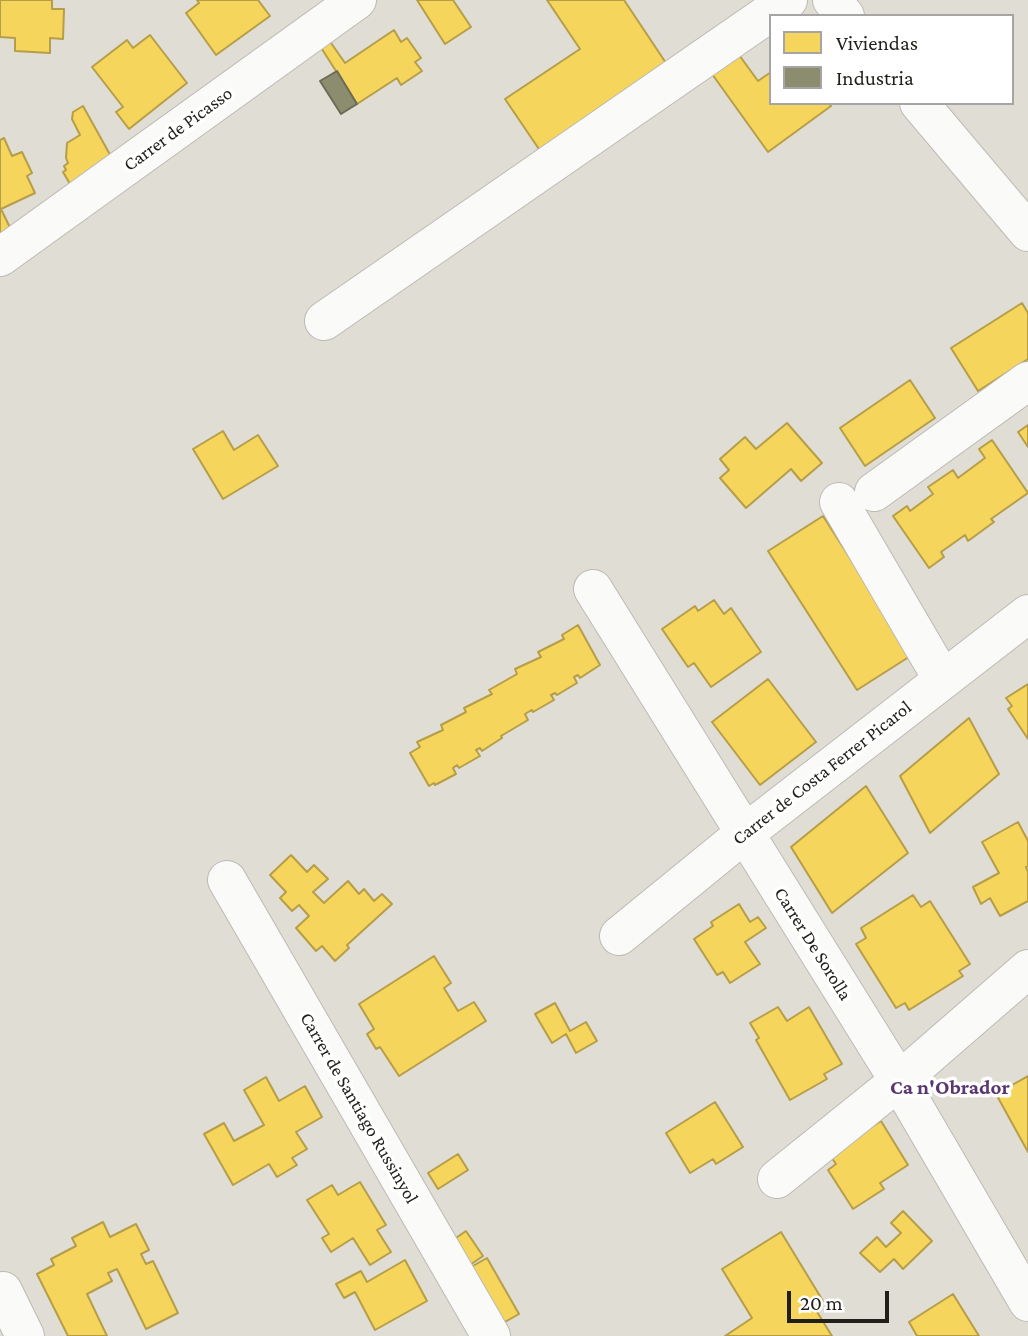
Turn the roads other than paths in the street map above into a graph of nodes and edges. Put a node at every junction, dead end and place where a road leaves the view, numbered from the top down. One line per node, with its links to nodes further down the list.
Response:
1 (357, 0): 7 (street, Carrer de Picasso)
2 (788, 0): 8 (street)
3 (832, 0): 4 (street)
4 (843, 14)
5 (921, 105): 6 (street)
6 (1028, 232)
7 (0, 257)
8 (324, 321)
9 (1028, 381): 12 (street)
10 (593, 589): 13 (street, Carrer De Sorolla)
11 (1028, 614): 12 (street, Carrer de Costa Ferrer Picarol)
12 (943, 680): 13 (street, Carrer de Costa Ferrer Picarol)
13 (744, 834): 15 (street, Carrer de Costa Ferrer Picarol); 17 (street, Carrer De Sorolla)
14 (227, 880): 22 (street, Carrer de Santiago Russinyol)
15 (619, 936)
16 (1028, 969): 17 (street)
17 (899, 1081): 18 (street); 20 (street, Carrer De Sorolla)
18 (777, 1179)
19 (2, 1292): 21 (street)
20 (1028, 1302)
21 (25, 1336)
22 (491, 1336)

